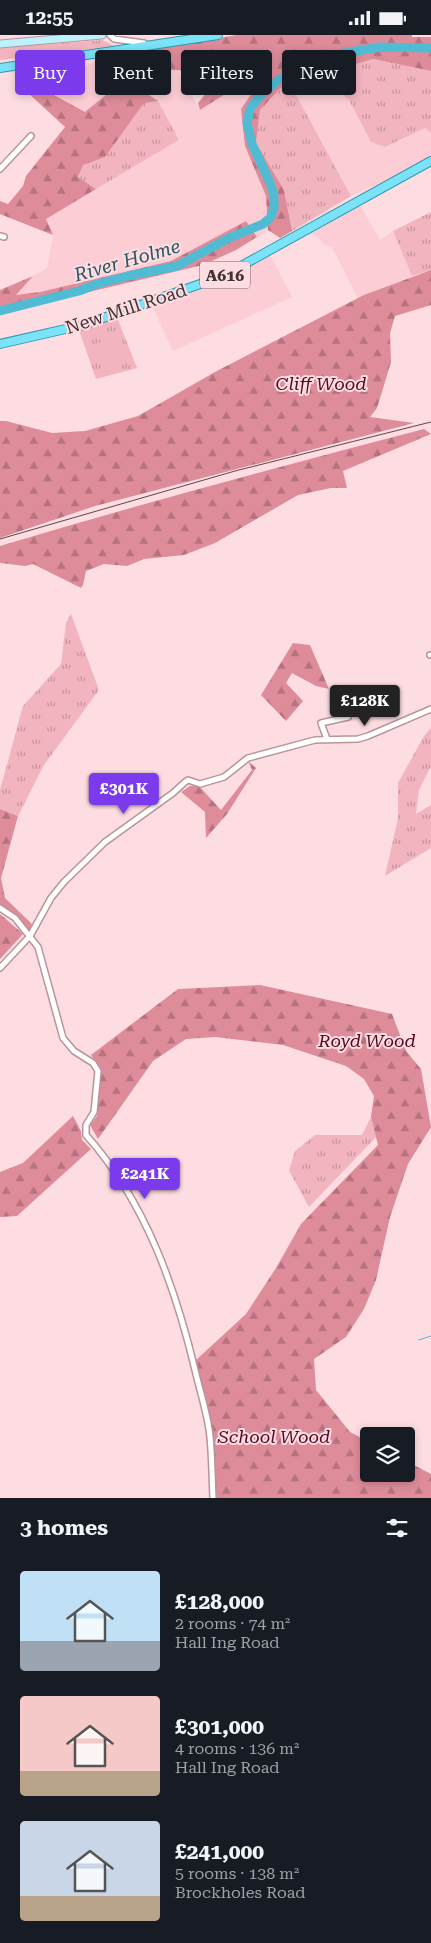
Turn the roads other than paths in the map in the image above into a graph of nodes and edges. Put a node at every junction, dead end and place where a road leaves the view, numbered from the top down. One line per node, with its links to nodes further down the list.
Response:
1 (102, 35): 4 (street)
2 (110, 35): 5 (street)
3 (218, 35): 5 (main road)
4 (0, 44)
5 (148, 46): 6 (main road)
6 (0, 67)
7 (31, 136): 9 (street)
8 (431, 161): 10 (main road, New Mill Road / A616)
9 (0, 169)
10 (0, 344)
11 (431, 709): 13 (street)
12 (348, 717): 13 (street)
13 (327, 739): 15 (street)
14 (0, 908): 15 (street)
15 (30, 937): 16 (street); 17 (street)
16 (0, 968)
17 (213, 1498)

